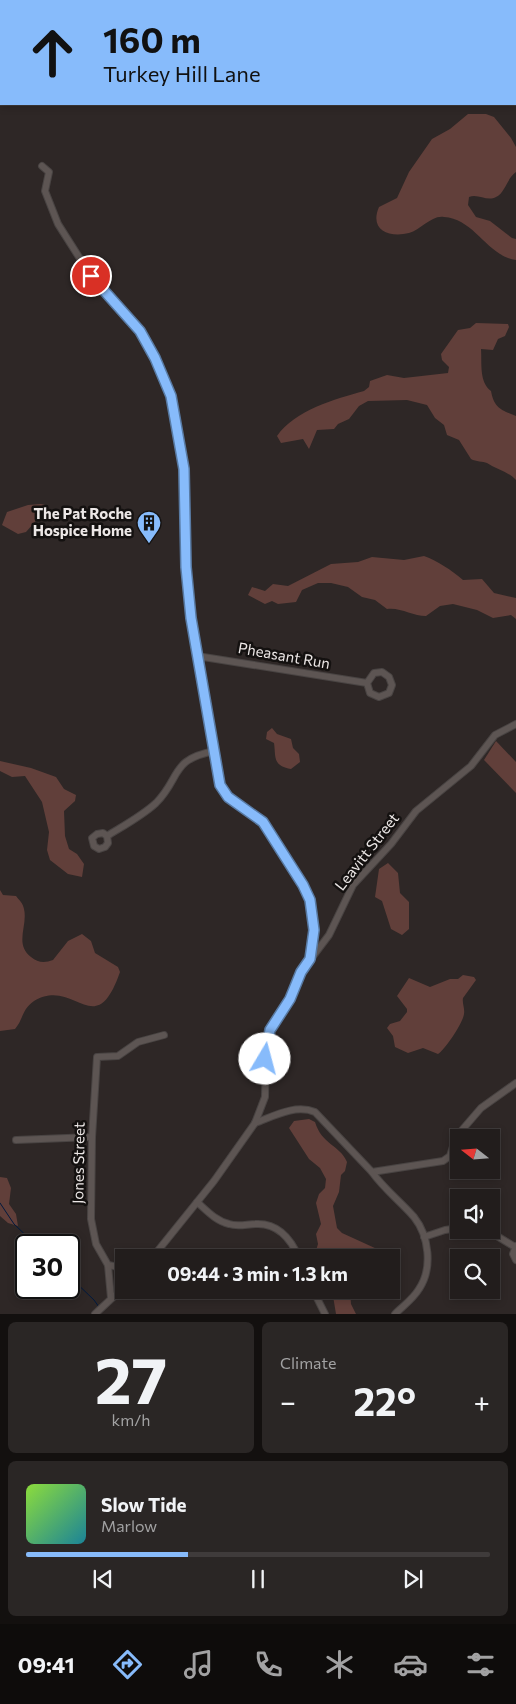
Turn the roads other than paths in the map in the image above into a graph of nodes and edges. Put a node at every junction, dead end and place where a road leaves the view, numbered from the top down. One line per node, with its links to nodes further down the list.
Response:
1 (42, 166): 2 (street)
2 (197, 656): 3 (street, Pheasant Run); 5 (street)
3 (367, 682): 3 (street, Pheasant Run)
4 (516, 724): 8 (street, Leavitt Street)
5 (215, 751): 6 (street); 7 (street)
6 (107, 836)
7 (313, 942): 8 (street); 9 (street)
8 (322, 945): 9 (street, Leavitt Street)
9 (310, 959): 12 (street, Leavitt Street)
10 (164, 1036): 13 (street, Jones Street)
11 (516, 1083): 15 (street)
12 (255, 1123): 15 (street); 16 (street, Leavitt Street)
13 (92, 1137): 14 (street); 24 (street, Jones Street)
14 (16, 1140)
15 (372, 1172): 18 (street)
16 (197, 1202): 21 (street, Leavitt Street); 22 (street)
17 (450, 1229): 18 (street)
18 (424, 1237): 31 (street)
19 (500, 1238): 20 (street)
20 (516, 1247): 23 (street)
21 (159, 1249)
22 (294, 1249)
23 (516, 1260)
24 (108, 1264): 25 (street); 28 (street, Jones Street)
25 (115, 1266)
26 (115, 1295): 28 (street)
27 (318, 1299): 30 (street)
28 (109, 1300): 29 (street)
29 (94, 1314)
30 (325, 1314)
31 (395, 1314)

